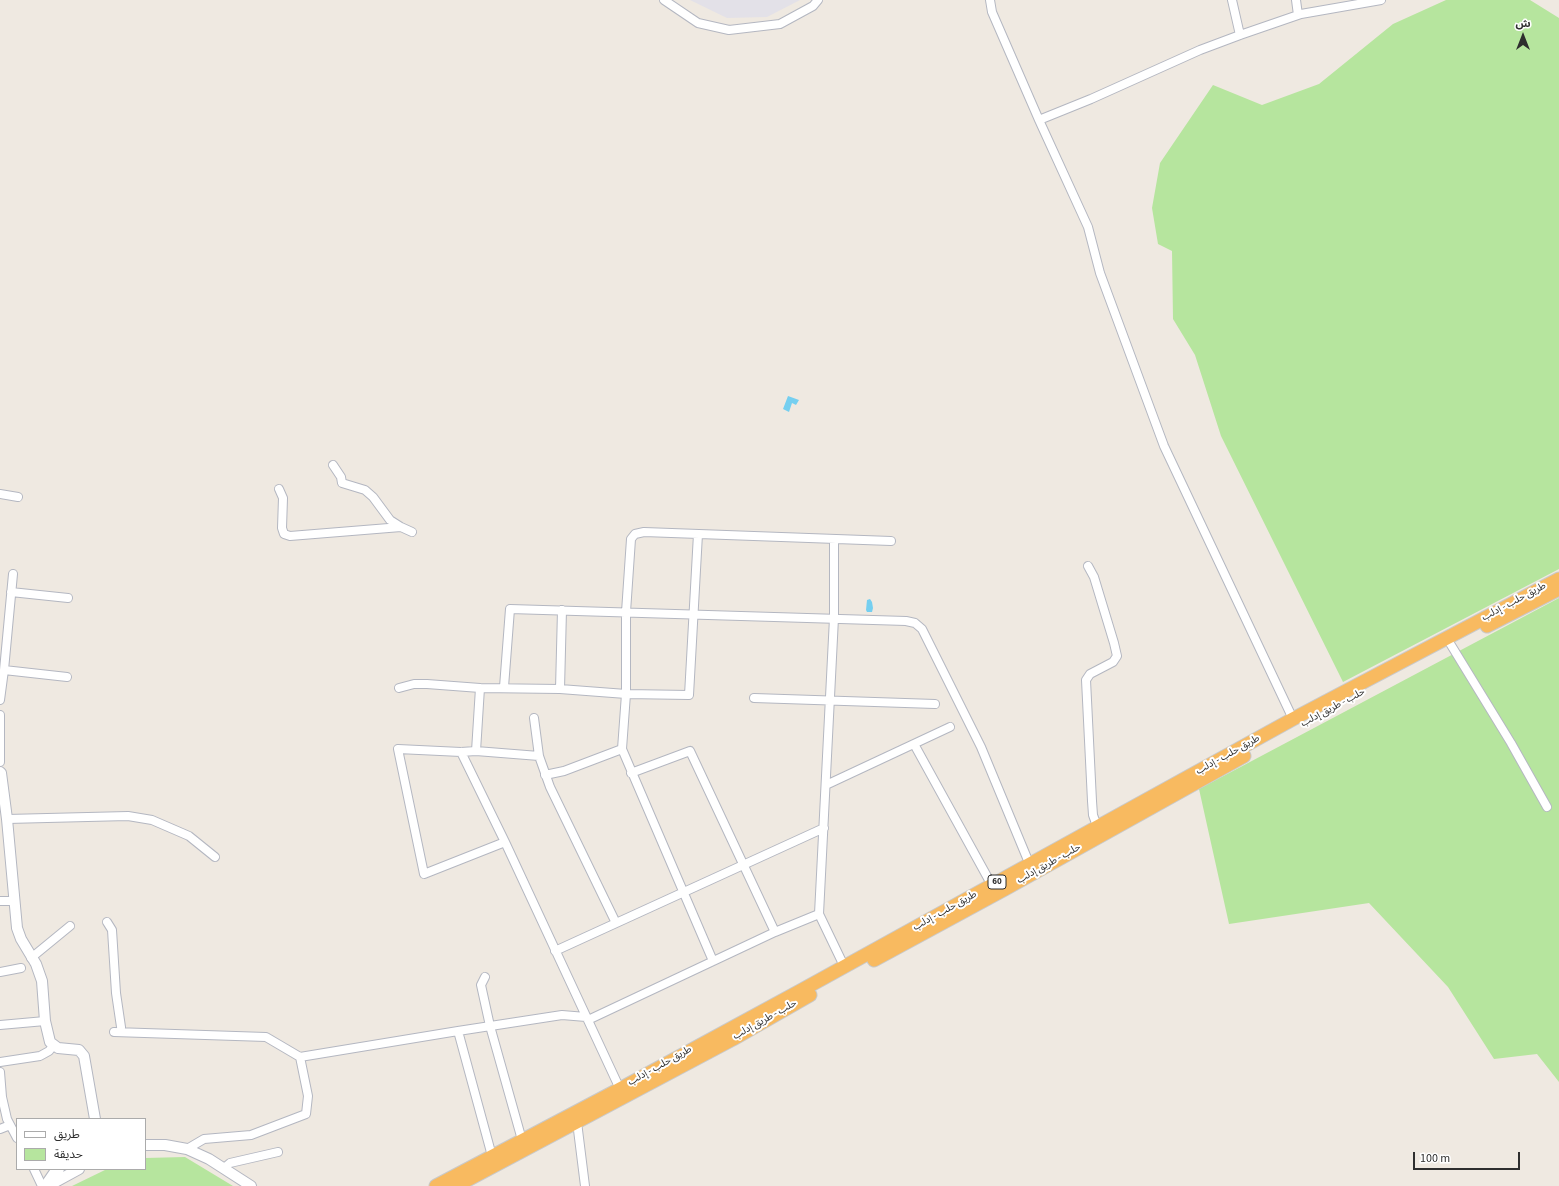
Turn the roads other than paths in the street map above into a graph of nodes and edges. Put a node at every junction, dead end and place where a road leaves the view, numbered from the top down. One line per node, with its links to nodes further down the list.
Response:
1 (664, 0): 2 (street)
2 (818, 0)
3 (990, 0): 9 (street)
4 (1232, 0): 8 (street)
5 (1296, 0): 7 (street)
6 (1381, 0): 7 (street)
7 (1298, 15): 8 (street)
8 (1240, 35): 9 (street)
9 (1039, 120): 43 (street)
10 (332, 465): 14 (street)
11 (279, 489): 14 (street)
12 (0, 494): 13 (street)
13 (18, 497)
14 (401, 527): 15 (street)
15 (412, 532)
16 (698, 534): 17 (street); 26 (street); 27 (street)
17 (834, 539): 18 (street); 28 (street)
18 (891, 541)
19 (1088, 566): 58 (street)
20 (13, 574): 23 (street)
21 (1559, 579): 43 (highway, طريق حلب - إدلب / 60)
22 (1559, 589): 29 (highway, حلب - طريق إدلب / 60)
23 (11, 592): 24 (street); 30 (street)
24 (68, 598)
25 (562, 610): 26 (street); 32 (street); 35 (street)
26 (626, 612): 27 (street); 36 (street)
27 (693, 615): 28 (street); 36 (street)
28 (834, 618): 39 (street); 61 (street)
29 (1451, 645): 43 (highway, حلب - طريق إدلب / 60); 55 (street)
30 (4, 670): 31 (street); 38 (street)
31 (67, 677)
32 (504, 687): 34 (street); 35 (street)
33 (399, 688): 34 (street)
34 (480, 688): 48 (street)
35 (560, 689): 36 (street)
36 (626, 694): 46 (street)
37 (754, 698): 39 (street)
38 (0, 700)
39 (830, 701): 40 (street); 54 (street)
40 (935, 704)
41 (0, 715): 50 (street)
42 (534, 718): 49 (street)
43 (1295, 723): 58 (highway, طريق حلب - إدلب / 60)
44 (950, 727): 45 (street)
45 (914, 744): 54 (street); 63 (street)
46 (622, 749): 52 (street); 53 (street)
47 (461, 752): 48 (street); 59 (street); 59 (street)
48 (476, 752): 49 (street)
49 (539, 756): 53 (street)
50 (0, 762)
51 (0, 772): 56 (street)
52 (631, 773): 62 (street); 64 (street)
53 (545, 775): 69 (street)
54 (826, 785): 57 (street)
55 (1547, 807)
56 (7, 819): 60 (street); 66 (street)
57 (824, 828): 62 (street); 67 (street)
58 (1099, 831): 76 (highway, طريق حلب - إدلب / 60)
59 (505, 842): 72 (street)
60 (215, 857)
61 (1027, 858)
62 (744, 865): 64 (street); 71 (street)
63 (989, 880)
64 (683, 892): 69 (street); 74 (street)
65 (0, 901): 66 (street)
66 (15, 901): 73 (street)
67 (819, 914): 71 (street); 76 (street)
68 (107, 922): 85 (street)
69 (616, 923): 72 (street)
70 (70, 926): 73 (street)
71 (776, 932): 74 (street)
72 (555, 951): 79 (street)
73 (31, 958): 80 (street)
74 (713, 961): 79 (street)
75 (21, 968): 77 (street)
76 (846, 970): 88 (highway, طريق حلب - إدلب / 60); 90 (highway, حلب - طريق إدلب / 60)
77 (0, 972)
78 (485, 977): 82 (street)
79 (587, 1019): 82 (street); 88 (street)
80 (45, 1021): 81 (street); 84 (street)
81 (0, 1025)
82 (490, 1026): 83 (street); 94 (street)
83 (458, 1031): 85 (street); 98 (street)
84 (53, 1046): 86 (street); 89 (street)
85 (300, 1057): 96 (street)
86 (0, 1062)
87 (0, 1072): 91 (street)
88 (620, 1089): 94 (highway, طريق حلب - إدلب / 60)
89 (95, 1118)
90 (577, 1122): 103 (highway, حلب - طريق إدلب / 60); 108 (street)
91 (10, 1125): 92 (street); 93 (street)
92 (0, 1129)
93 (16, 1136)
94 (522, 1140): 98 (highway, طريق حلب - إدلب / 60)
95 (146, 1146): 96 (street)
96 (187, 1149): 99 (street)
97 (278, 1152): 99 (street)
98 (492, 1156): 107 (highway, طريق حلب - إدلب / 60)
99 (224, 1168): 106 (street)
100 (35, 1170): 104 (street)
101 (58, 1170): 104 (street)
102 (77, 1170): 105 (street)
103 (463, 1184)
104 (44, 1186)
105 (48, 1186)
106 (251, 1186)
107 (436, 1186)
108 (586, 1186)

